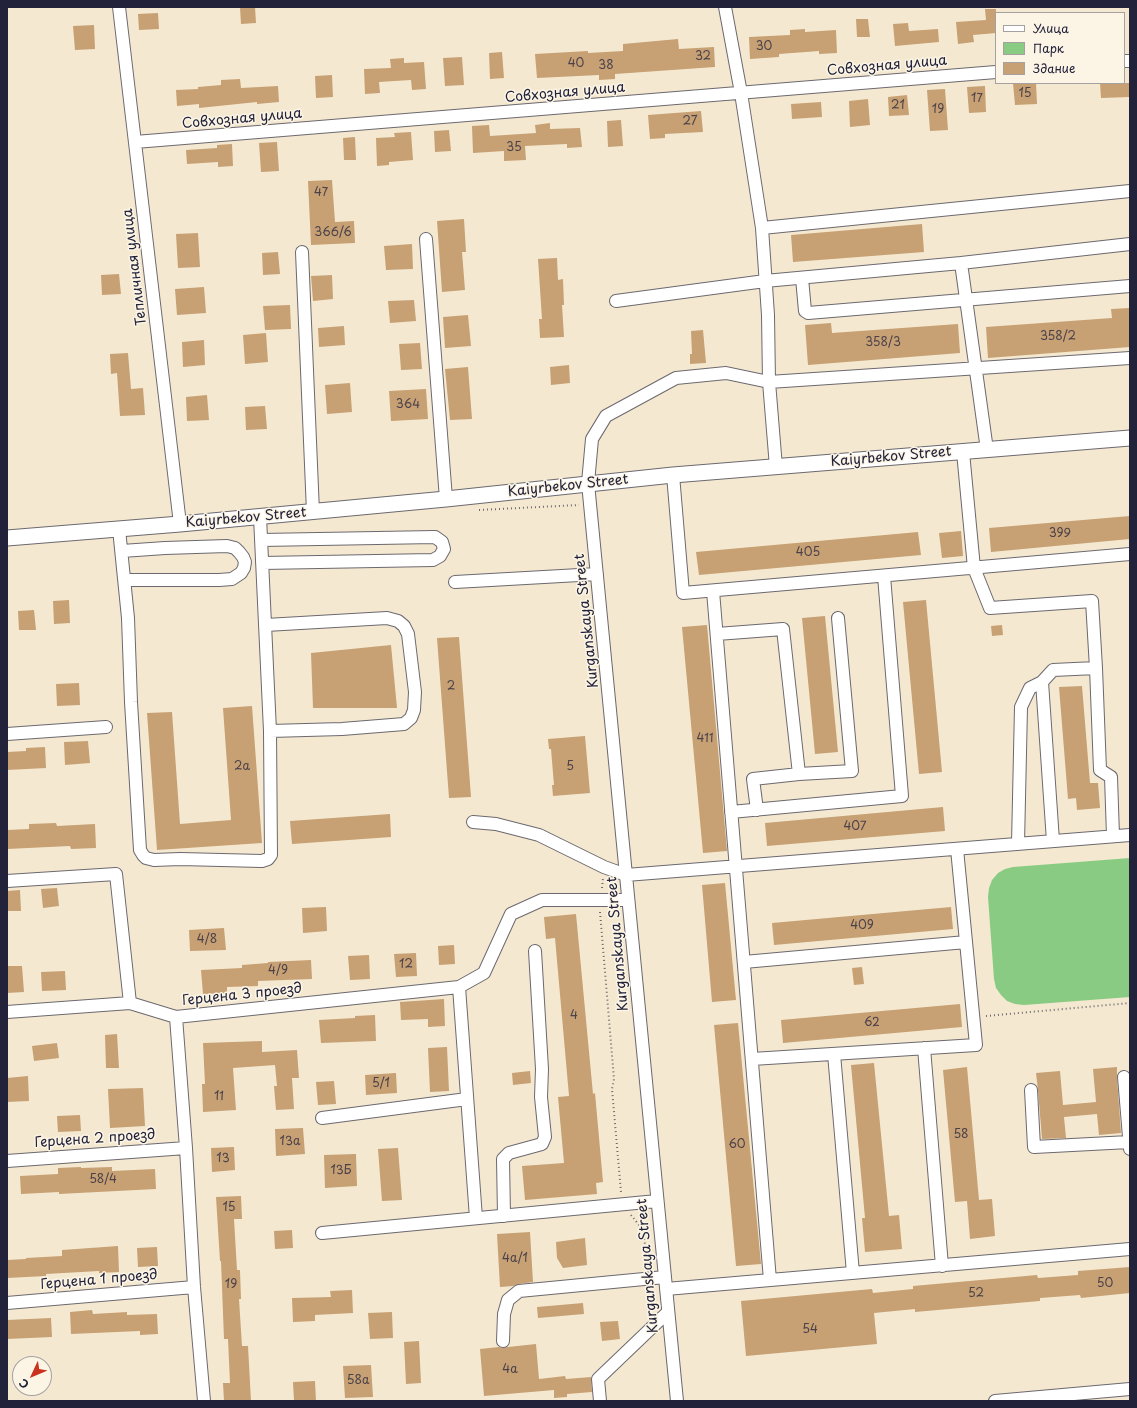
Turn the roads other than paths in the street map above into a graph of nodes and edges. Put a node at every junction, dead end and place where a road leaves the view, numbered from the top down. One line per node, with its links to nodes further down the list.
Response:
1 (119, 7): 5 (street, Тепличная улица)
2 (725, 7): 4 (street)
3 (995, 72): 4 (street, Совхозная улица)
4 (741, 93): 5 (street, Совхозная улица); 7 (street)
5 (135, 142): 27 (street, Тепличная улица)
6 (1130, 191): 7 (street)
7 (762, 228): 13 (street)
8 (426, 239): 24 (street)
9 (1130, 244): 11 (street)
10 (302, 252): 25 (street)
11 (961, 262): 12 (street); 19 (street)
12 (802, 278): 13 (street); 14 (street)
13 (765, 282): 15 (street); 17 (street)
14 (1130, 286)
15 (616, 301)
16 (1130, 358): 17 (street, Kurganskaya Street)
17 (769, 382): 21 (street); 23 (street, Kurganskaya Street)
18 (1130, 438): 19 (main road, Kaiyrbekov Street)
19 (987, 450): 20 (main road, Kaiyrbekov Street)
20 (963, 452): 21 (main road, Kaiyrbekov Street); 34 (street)
21 (776, 467): 22 (main road, Kaiyrbekov Street)
22 (673, 475): 23 (main road, Kaiyrbekov Street); 39 (street)
23 (588, 483): 24 (main road, Kaiyrbekov Street); 35 (street, Kurganskaya Street)
24 (446, 499): 25 (main road, Kaiyrbekov Street)
25 (313, 512): 26 (main road, Kaiyrbekov Street)
26 (260, 516): 27 (main road, Kaiyrbekov Street); 30 (street)
27 (180, 524): 28 (main road, Kaiyrbekov Street)
28 (119, 529): 29 (main road, Kaiyrbekov Street); 31 (street)
29 (7, 538)
30 (261, 540): 33 (street); 33 (street)
31 (122, 552): 37 (street); 37 (street)
32 (1130, 554): 34 (street)
33 (262, 564): 41 (street)
34 (974, 568): 36 (street); 43 (street)
35 (597, 574): 38 (street); 58 (street, Kurganskaya Street)
36 (884, 576): 39 (street); 49 (street)
37 (124, 580): 46 (street)
38 (455, 582)
39 (713, 591): 42 (street)
40 (838, 618): 48 (street)
41 (266, 625): 46 (street); 46 (street)
42 (717, 634): 48 (street); 50 (street)
43 (1096, 668): 44 (street); 53 (street)
44 (1042, 682): 54 (street); 55 (street)
45 (106, 727): 47 (street)
46 (270, 731)
47 (7, 734)
48 (799, 774): 49 (street)
49 (757, 810): 50 (street)
50 (731, 812): 57 (street)
51 (473, 822): 58 (street)
52 (1130, 835): 53 (street)
53 (1113, 836): 54 (street)
54 (1053, 841): 55 (street)
55 (1018, 844): 56 (street)
56 (957, 849): 57 (street); 61 (street)
57 (736, 867): 58 (street); 63 (street)
58 (626, 876): 60 (street, Kurganskaya Street)
59 (7, 881): 65 (street)
60 (628, 900): 64 (street); 78 (street, Kurganskaya Street)
61 (966, 942): 63 (street); 68 (street)
62 (535, 951): 79 (street)
63 (744, 962): 70 (street)
64 (459, 987): 67 (street, Герцена 3 проезд); 73 (street)
65 (130, 1003): 66 (street, Герцена 3 проезд); 67 (street, Герцена 3 проезд)
66 (7, 1012)
67 (176, 1017): 76 (street)
68 (924, 1048): 69 (street); 83 (street)
69 (834, 1054): 70 (street); 84 (street)
70 (752, 1059): 85 (street)
71 (1124, 1077): 75 (street)
72 (1031, 1090): 75 (street)
73 (467, 1099): 74 (street); 80 (street)
74 (322, 1118)
75 (1130, 1146)
76 (186, 1148): 77 (street, Герцена 2 проезд); 87 (street)
77 (7, 1161)
78 (657, 1201): 79 (street); 86 (street, Kurganskaya Street)
79 (504, 1216): 80 (street)
80 (476, 1218): 81 (street)
81 (322, 1233)
82 (1130, 1249): 83 (street)
83 (942, 1266): 84 (street)
84 (853, 1273): 85 (street)
85 (770, 1280): 86 (street)
86 (665, 1283): 89 (street, Kurganskaya Street); 90 (street)
87 (194, 1287): 88 (street, Герцена 1 проезд); 92 (street)
88 (7, 1303)
89 (668, 1312): 93 (street); 94 (street, Kurganskaya Street)
90 (503, 1340)
91 (1130, 1389): 95 (street)
92 (204, 1401)
93 (600, 1401)
94 (676, 1401)
95 (996, 1401)

